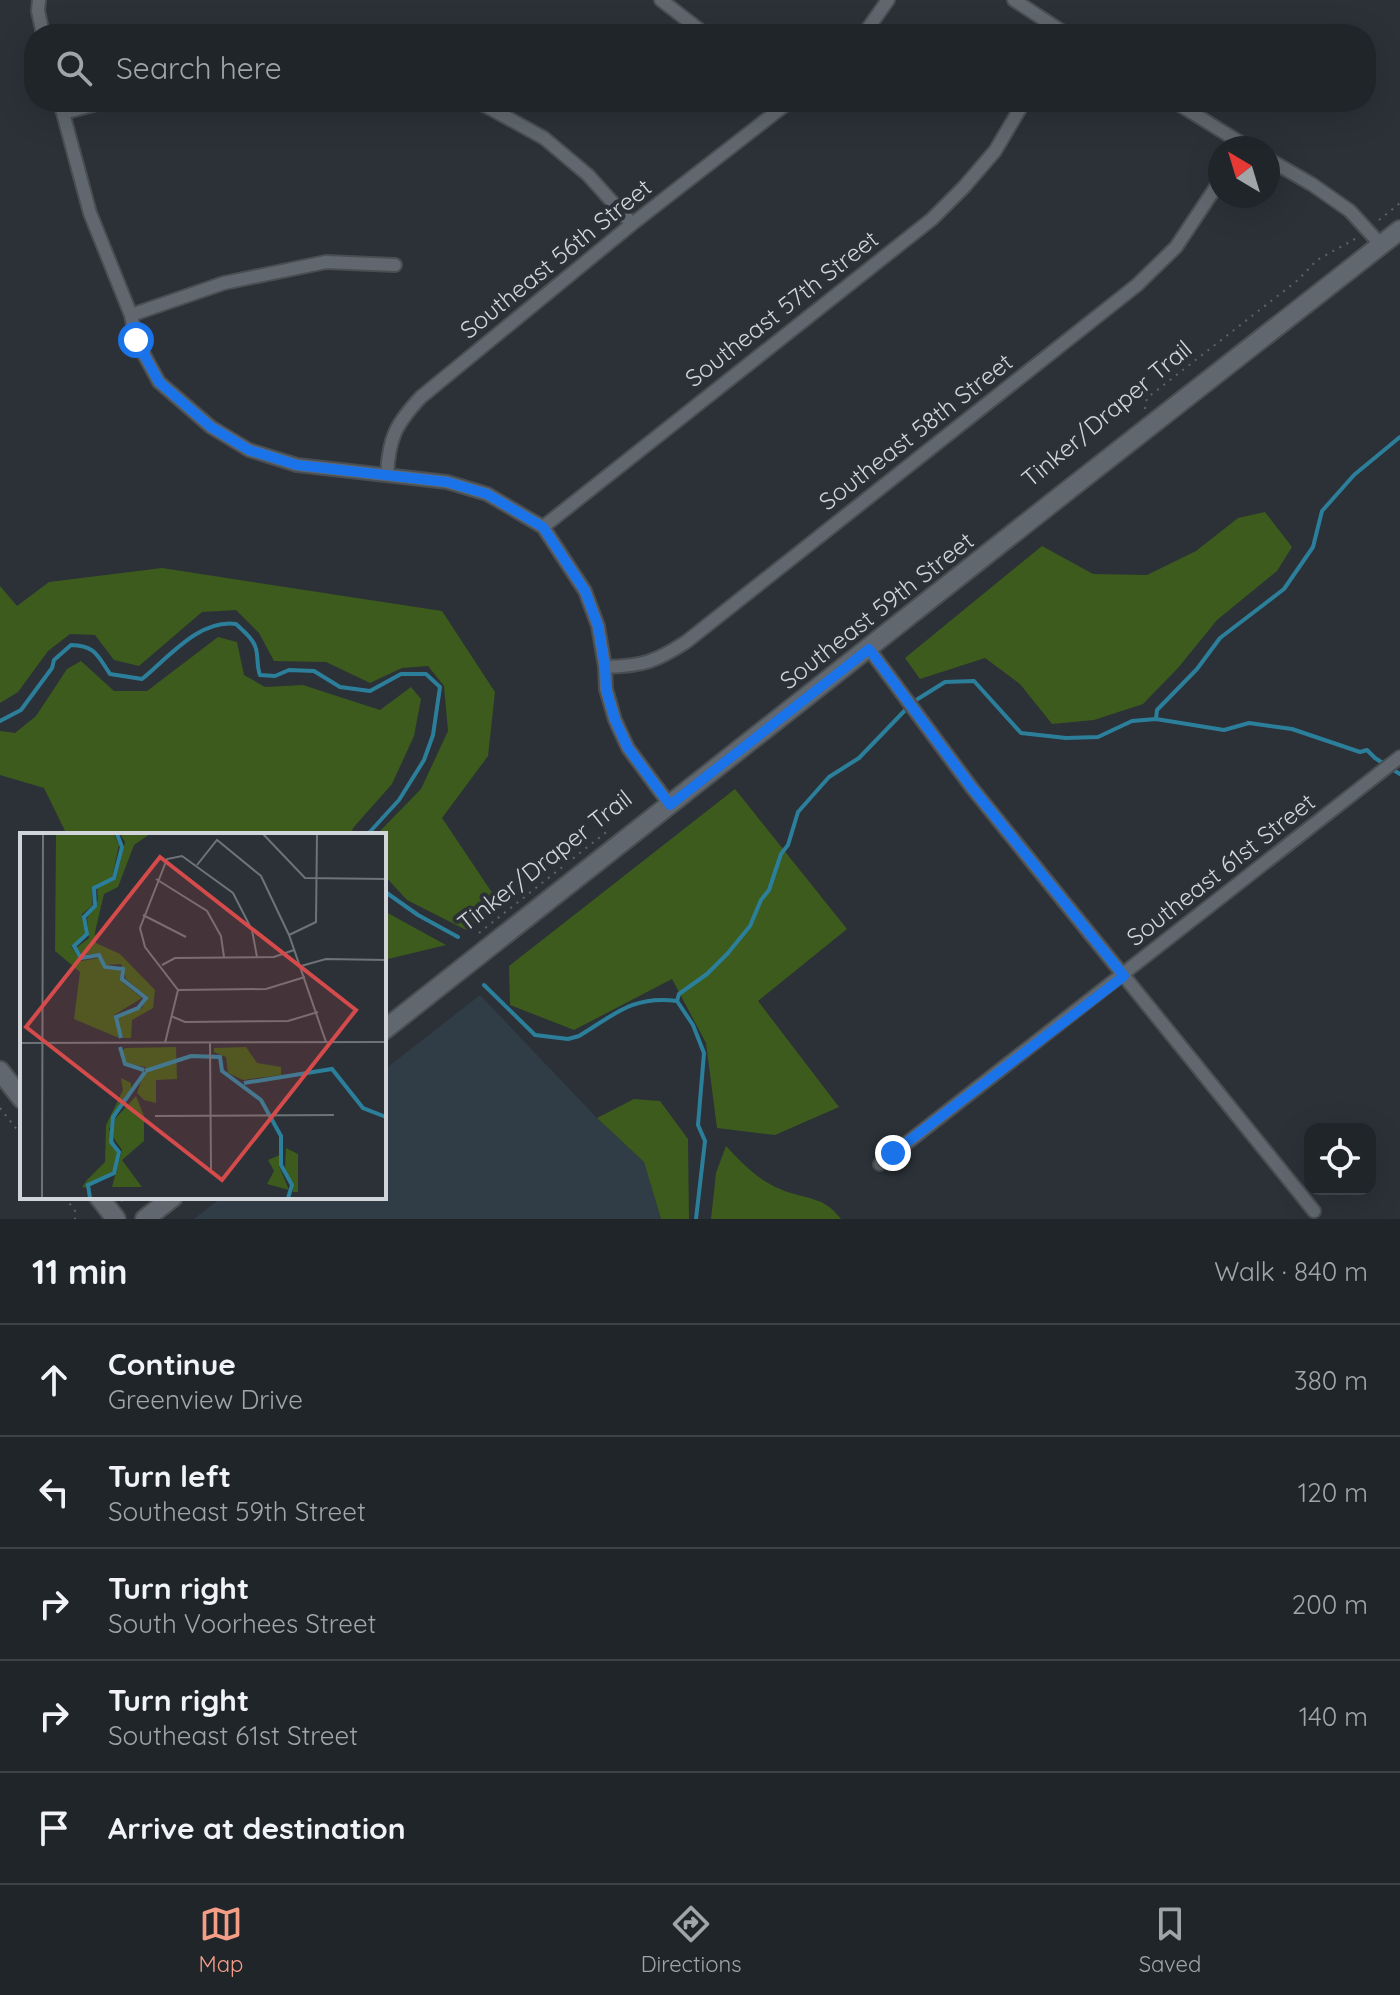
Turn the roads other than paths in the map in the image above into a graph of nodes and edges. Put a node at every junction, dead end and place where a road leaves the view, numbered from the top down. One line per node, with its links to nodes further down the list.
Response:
1 (39, 0): 5 (street)
2 (661, 0): 6 (street)
3 (888, 0): 7 (street)
4 (1014, 0): 8 (street)
5 (41, 24)
6 (692, 24)
7 (871, 24)
8 (1049, 24)
9 (62, 112): 21 (street)
10 (497, 112): 17 (street)
11 (771, 112): 17 (street, Southeast 56th Street)
12 (1018, 112): 23 (street, Southeast 57th Street)
13 (1190, 112): 14 (street)
14 (1226, 136)
15 (1280, 166): 19 (street)
16 (1208, 199): 25 (street, Southeast 58th Street)
17 (632, 224): 22 (street, Southeast 56th Street)
18 (1400, 230): 19 (main road, Southeast 59th Street)
19 (1381, 245): 24 (main road, Southeast 59th Street)
20 (395, 265): 21 (street)
21 (131, 315): 22 (street)
22 (387, 474): 23 (street)
23 (543, 527): 25 (street)
24 (869, 649): 27 (main road, Southeast 59th Street); 28 (street)
25 (605, 667): 27 (street)
26 (1400, 757): 28 (street, Southeast 61st Street)
27 (670, 805): 29 (main road, Southeast 59th Street)
28 (1124, 976): 32 (street, Southeast 61st Street); 35 (street)
29 (386, 1028)
30 (0, 1071): 31 (main road)
31 (20, 1096)
32 (880, 1164)
33 (101, 1199): 36 (main road)
34 (170, 1199): 37 (main road)
35 (1314, 1211)
36 (116, 1219)
37 (145, 1219)

